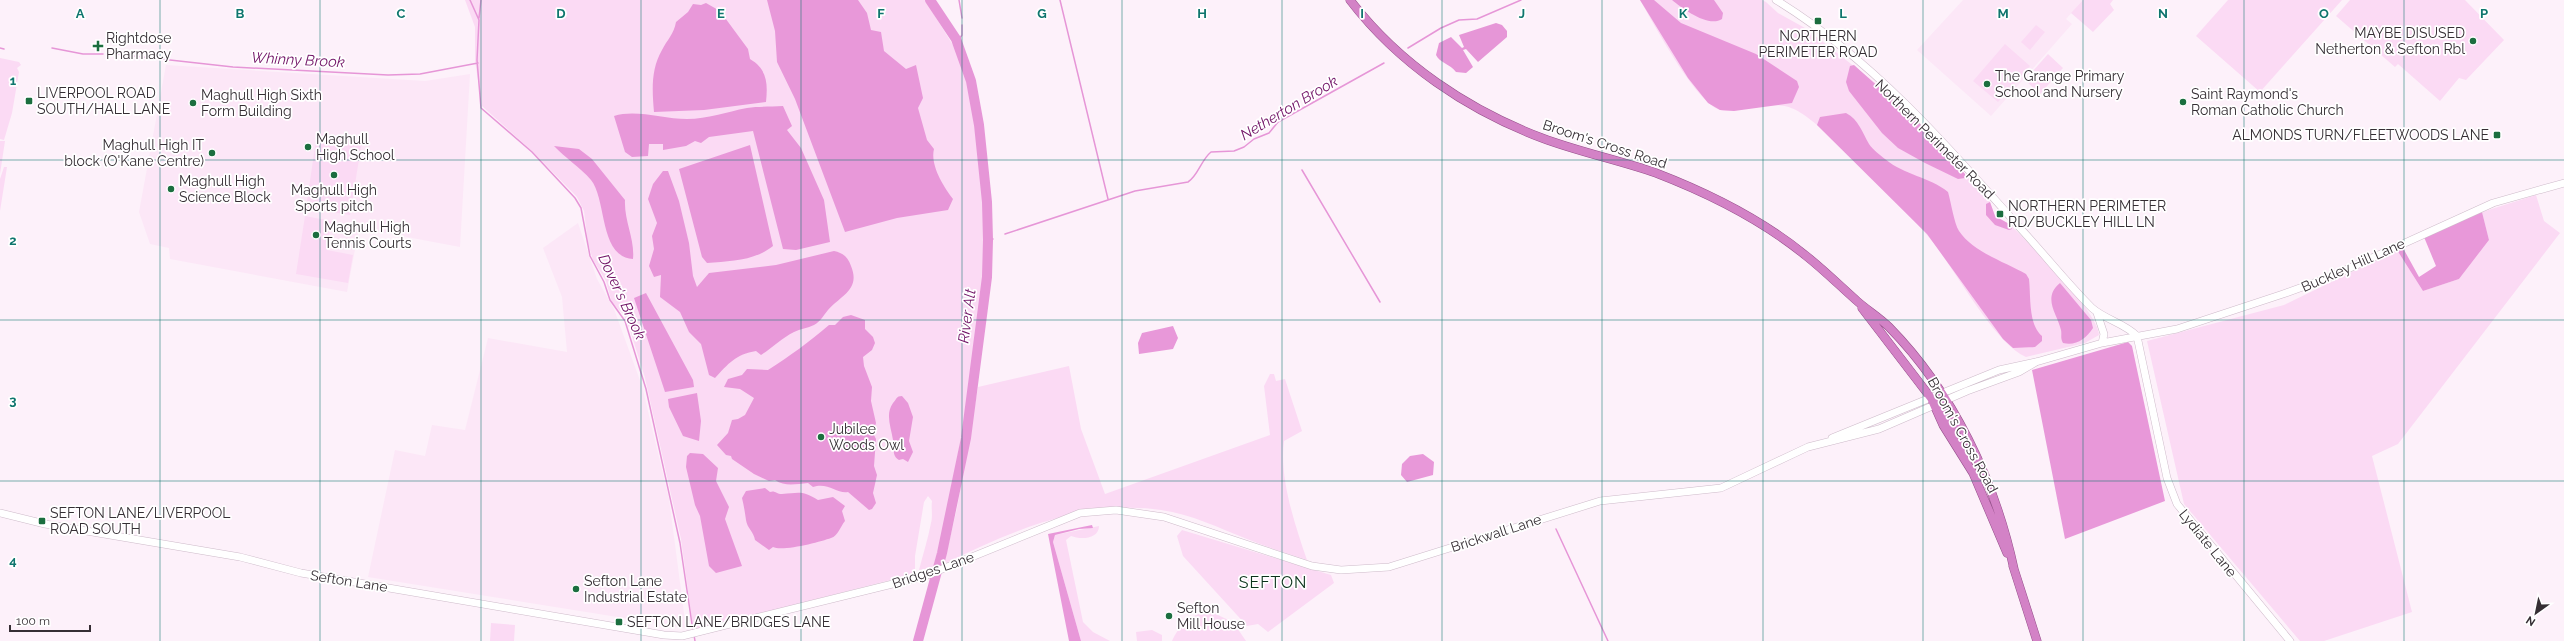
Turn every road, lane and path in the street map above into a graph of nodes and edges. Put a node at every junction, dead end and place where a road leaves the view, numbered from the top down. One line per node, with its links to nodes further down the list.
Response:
1 (1350, 0): 4 (highway, Broom's Cross Road)
2 (1776, 0): 5 (main road, Northern Perimeter Road)
3 (2564, 182): 6 (main road, Buckley Hill Lane)
4 (1859, 303): 8 (highway, Broom's Cross Road); 8 (highway, Broom's Cross Road)
5 (2097, 313): 6 (main road, Northern Perimeter Road); 7 (main road)
6 (2137, 336): 7 (main road, Brickwall Lane); 14 (main road, Lydiate Lane)
7 (2102, 343): 8 (main road, Brickwall Lane)
8 (1939, 400): 10 (main road, Brickwall Lane); 11 (highway, Broom's Cross Road); 11 (highway, Broom's Cross Road)
9 (0, 513): 12 (main road, Sefton Lane)
10 (1164, 517): 12 (main road, Bridges Lane)
11 (2014, 569): 13 (highway, Broom's Cross Road)
12 (695, 633)
13 (2037, 641)
14 (2290, 641)

